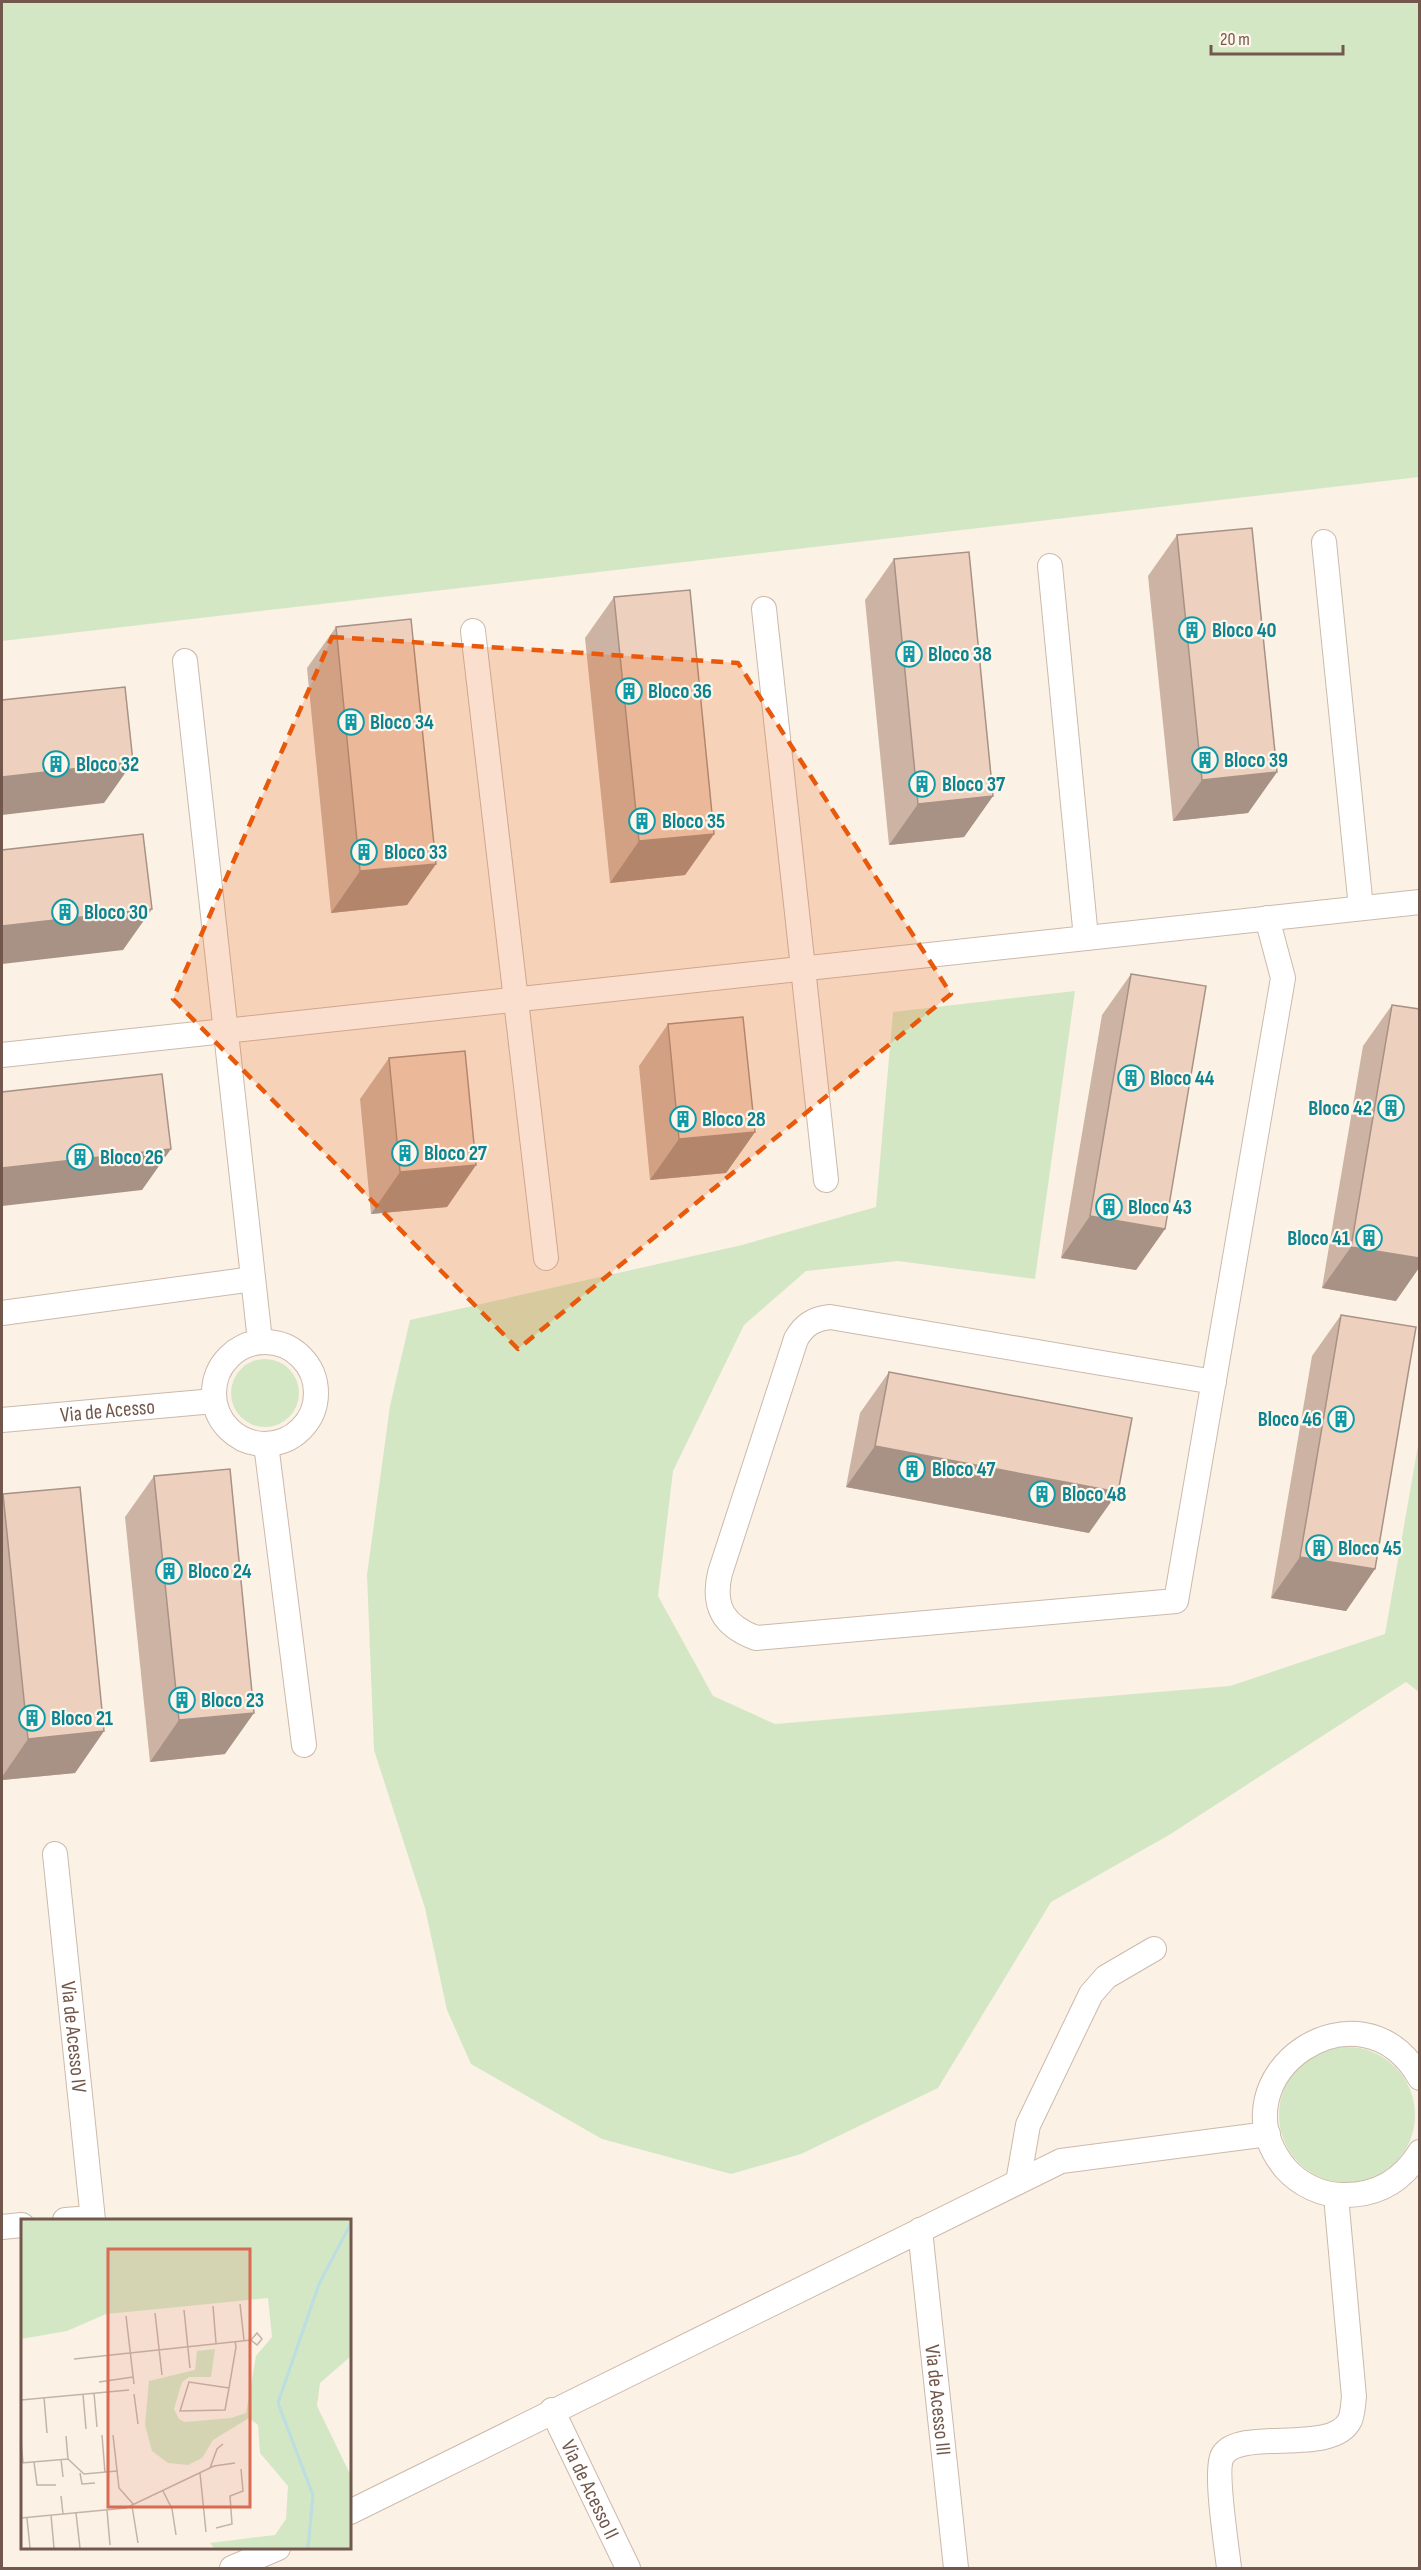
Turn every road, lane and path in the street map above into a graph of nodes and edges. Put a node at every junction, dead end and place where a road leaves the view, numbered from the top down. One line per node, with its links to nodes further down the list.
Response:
1 (1324, 542): 7 (lane)
2 (1050, 566): 9 (lane)
3 (764, 609): 10 (lane)
4 (473, 631): 11 (lane)
5 (185, 661): 12 (lane)
6 (1419, 902): 7 (lane)
7 (1360, 908): 8 (lane)
8 (1267, 918): 9 (lane); 19 (lane)
9 (1086, 938): 10 (lane)
10 (803, 969): 11 (lane); 14 (lane)
11 (516, 999): 12 (lane); 15 (lane)
12 (225, 1031): 13 (lane); 16 (lane)
13 (2, 1055)
14 (826, 1180)
15 (546, 1258)
16 (253, 1280): 17 (lane); 18 (lane)
17 (2, 1313)
18 (260, 1341): 20 (lane); 22 (lane)
19 (1214, 1382): 19 (lane)
20 (214, 1401): 21 (lane, Via de Acesso); 22 (lane)
21 (2, 1420)
22 (266, 1444): 23 (lane)
23 (304, 1745)
24 (55, 1854): 31 (lane, Via de Acesso IV)
25 (1154, 1949): 29 (lane)
26 (1419, 2078): 27 (lane)
27 (1268, 2134): 29 (lane); 30 (lane)
28 (1419, 2151): 30 (lane)
29 (1018, 2182): 34 (lane)
30 (1336, 2196): 41 (lane)
31 (93, 2219)
32 (21, 2225): 33 (lane)
33 (2, 2227)
34 (921, 2230): 35 (lane); 40 (lane, Via de Acesso III)
35 (552, 2410): 36 (lane); 39 (lane, Via de Acesso II)
36 (351, 2511)
37 (268, 2550): 38 (lane)
38 (239, 2568)
39 (628, 2568)
40 (956, 2568)
41 (1229, 2568)

